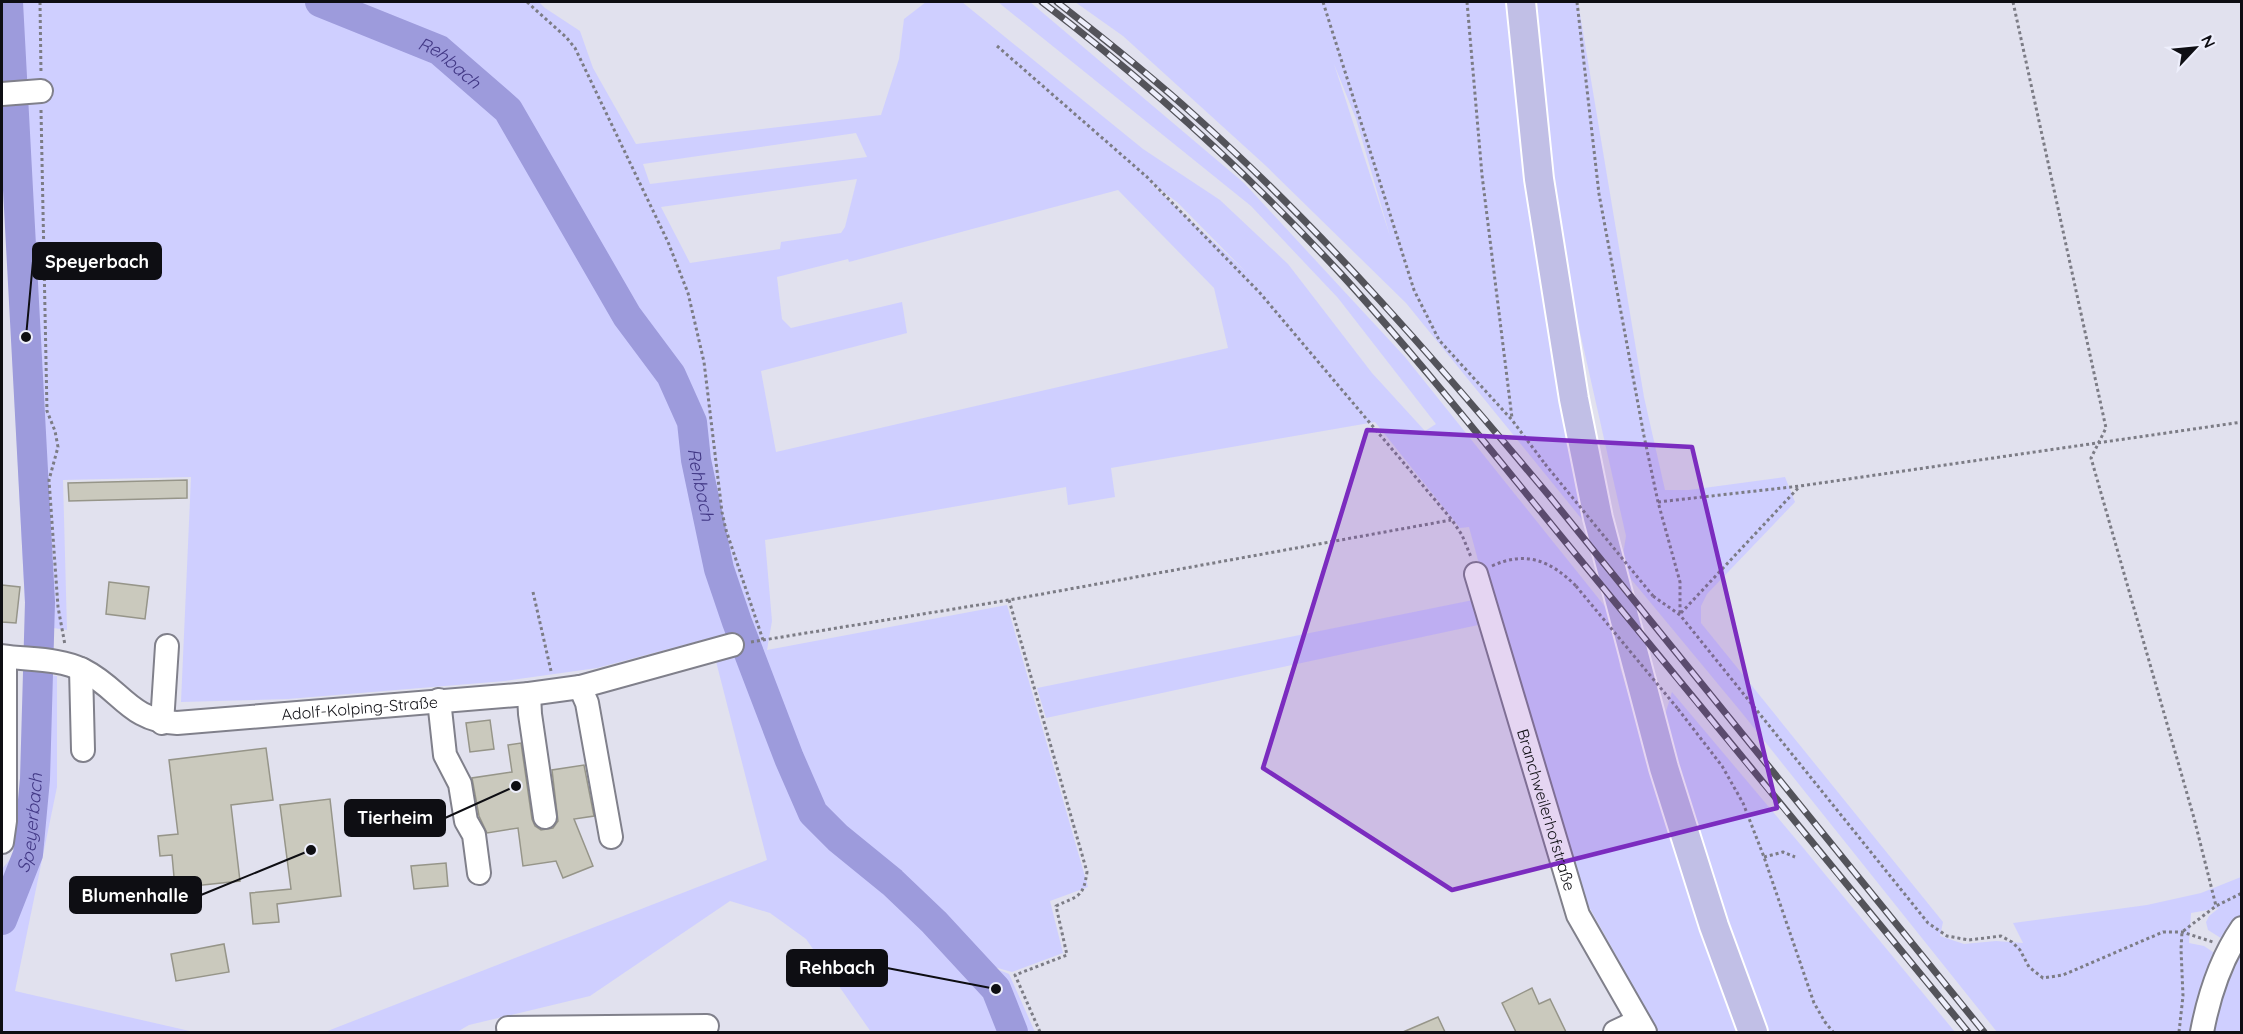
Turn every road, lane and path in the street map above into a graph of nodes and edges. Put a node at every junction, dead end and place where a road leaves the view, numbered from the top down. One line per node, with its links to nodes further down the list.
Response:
1 (40, 2): 9 (path)
2 (527, 2): 19 (path)
3 (1323, 2): 11 (path)
4 (1467, 2): 11 (path)
5 (1521, 2): 47 (main road)
6 (1576, 2): 15 (path)
7 (2013, 2): 13 (path)
8 (997, 46): 16 (path)
9 (37, 92): 10 (street); 24 (path)
10 (2, 94)
11 (1512, 420): 20 (path, bridge)
12 (2241, 422): 13 (path)
13 (2099, 441): 14 (path); 38 (path)
14 (1800, 486): 15 (path); 20 (path)
15 (1658, 502): 20 (path)
16 (1452, 520): 17 (path); 19 (path)
17 (1476, 574): 34 (path, bridge); 43 (street, Branchweilerhofstraße)
18 (533, 592): 26 (path)
19 (1010, 600): 45 (path)
20 (1680, 615): 40 (path)
21 (732, 645): 25 (street, Adolf-Kolping-Straße)
22 (167, 646): 29 (street)
23 (11, 657): 24 (street, Adolf-Kolping-Straße); 33 (street)
24 (69, 665): 29 (street, Adolf-Kolping-Straße); 30 (street)
25 (580, 687): 26 (street, Adolf-Kolping-Straße); 32 (street)
26 (555, 690): 27 (street, Adolf-Kolping-Straße)
27 (529, 694): 28 (street, Adolf-Kolping-Straße); 31 (street)
28 (439, 700): 29 (street, Adolf-Kolping-Straße); 36 (street)
29 (162, 723)
30 (83, 750)
31 (545, 817)
32 (611, 837)
33 (2, 842)
34 (1764, 857): 35 (path); 48 (path)
35 (1795, 857)
36 (479, 873)
37 (2241, 893): 38 (path)
38 (2216, 906): 40 (path)
39 (2241, 928): 41 (street)
40 (2182, 932): 41 (path); 49 (path)
41 (2228, 948): 50 (street)
42 (707, 1026): 44 (street)
43 (1641, 1027): 46 (street)
44 (508, 1028)
45 (1040, 1032)
46 (1615, 1032)
47 (1753, 1032)
48 (1833, 1032)
49 (2179, 1032)
50 (2202, 1032)

